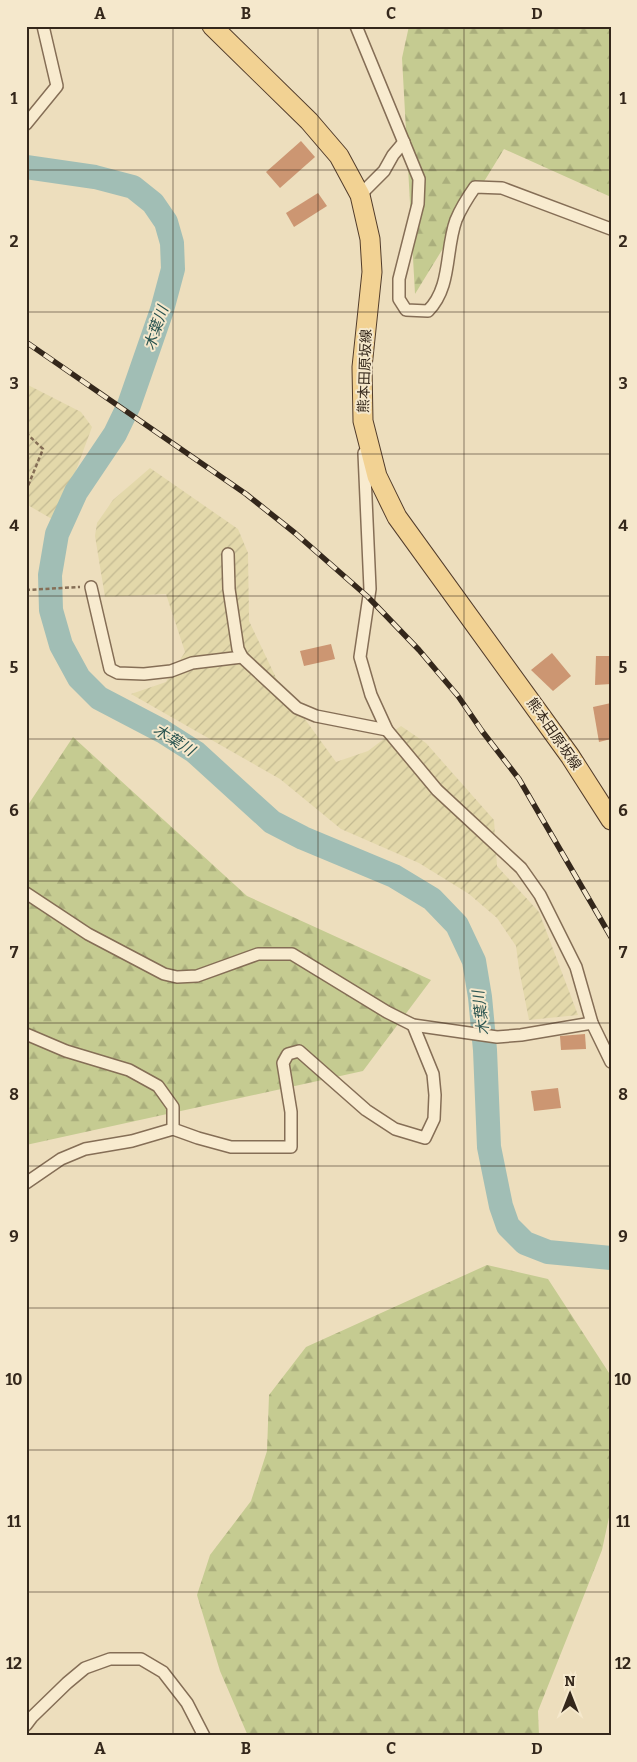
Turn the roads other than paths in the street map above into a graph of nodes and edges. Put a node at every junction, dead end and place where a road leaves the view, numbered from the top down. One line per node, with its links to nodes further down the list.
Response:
1 (43, 26): 4 (street)
2 (212, 26): 6 (main road, 熊本田原坂線)
3 (356, 26): 5 (street)
4 (26, 124)
5 (404, 142): 6 (street); 7 (street)
6 (360, 195): 8 (main road, 熊本田原坂線)
7 (611, 229)
8 (363, 421): 12 (street); 13 (main road, 熊本田原坂線)
9 (228, 554): 11 (street)
10 (92, 587): 11 (street)
11 (242, 657): 12 (street)
12 (387, 730): 15 (street)
13 (611, 820)
14 (26, 893): 16 (street)
15 (592, 1023): 16 (street); 18 (street)
16 (413, 1026): 19 (street)
17 (26, 1034): 19 (street)
18 (611, 1062)
19 (173, 1129): 20 (street)
20 (26, 1183)
21 (26, 1725): 22 (street)
22 (204, 1736)

